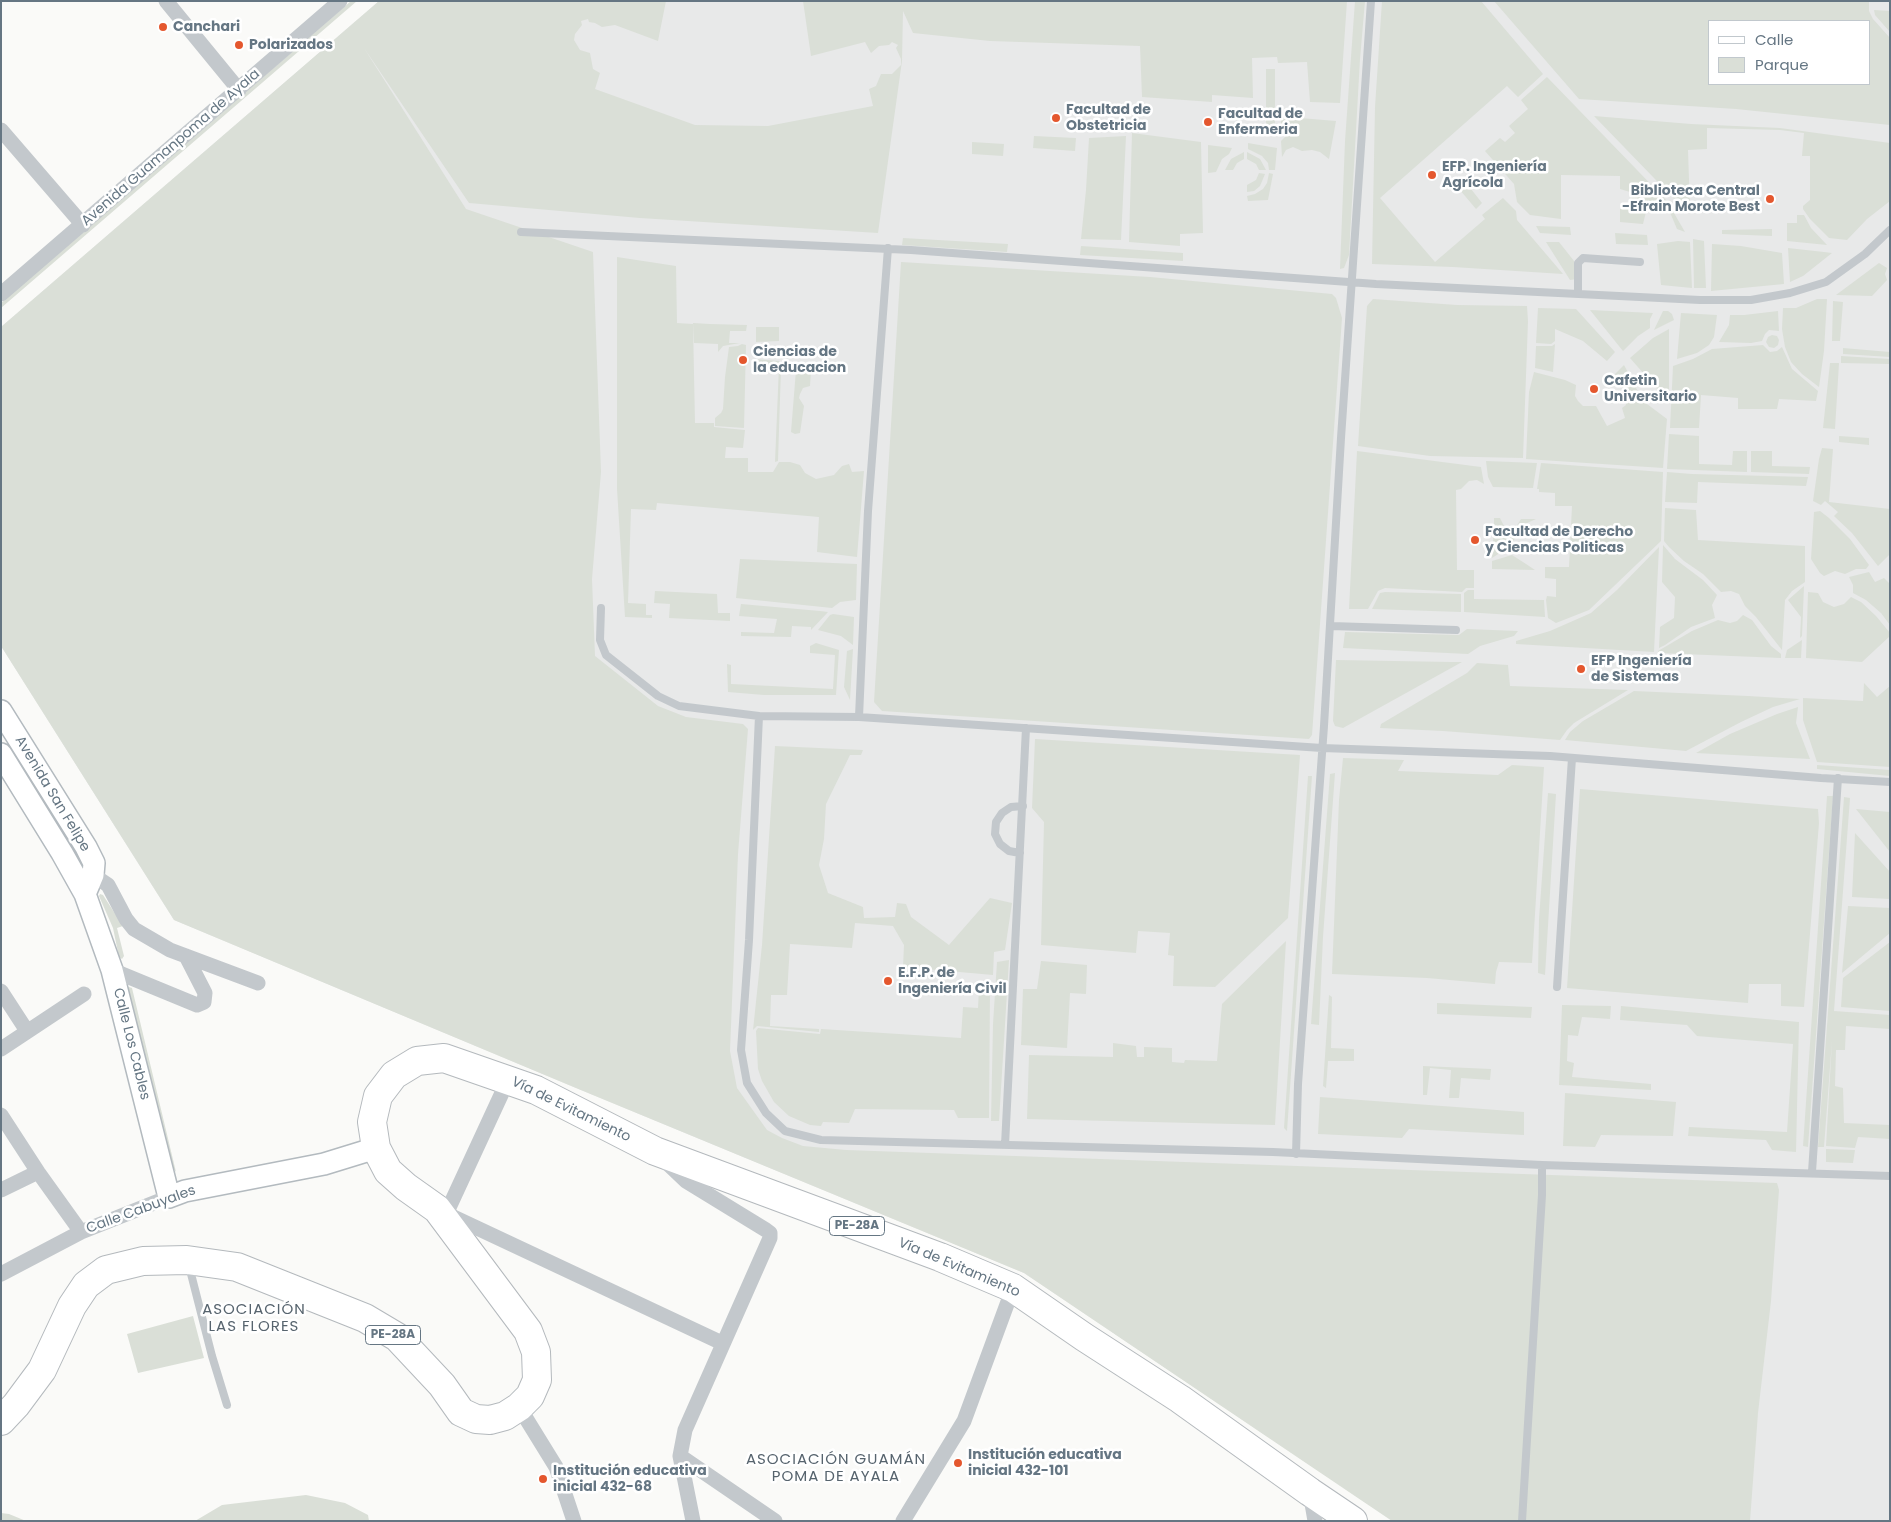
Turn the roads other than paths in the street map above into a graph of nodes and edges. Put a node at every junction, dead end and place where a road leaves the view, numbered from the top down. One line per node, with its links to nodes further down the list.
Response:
1 (166, 1): 4 (street)
2 (1372, 1): 11 (lane)
3 (331, 4): 4 (street, Avenida Guamanpoma de Ayala)
4 (239, 90): 6 (street, Avenida Guamanpoma de Ayala)
5 (1, 130): 6 (street)
6 (83, 225): 13 (street, Avenida Guamanpoma de Ayala)
7 (1890, 230): 12 (lane)
8 (521, 232): 9 (lane)
9 (888, 248): 11 (lane); 19 (lane)
10 (1640, 262): 12 (lane)
11 (1352, 282): 12 (lane); 15 (lane)
12 (1578, 293)
13 (1, 294)
14 (601, 608): 18 (lane)
15 (1331, 626): 16 (lane); 21 (lane)
16 (1456, 630)
17 (1, 711): 28 (street, Avenida San Felipe)
18 (759, 716): 19 (lane); 40 (lane)
19 (858, 717): 20 (lane)
20 (1026, 728): 21 (lane); 26 (lane)
21 (1322, 748): 23 (lane); 43 (lane)
22 (1, 754): 29 (street, Avenida San Felipe)
23 (1572, 758): 24 (lane); 33 (lane)
24 (1838, 778): 25 (lane); 46 (lane)
25 (1890, 782)
26 (1023, 806): 27 (lane); 27 (lane)
27 (1020, 853): 40 (lane)
28 (93, 875): 29 (street); 30 (street)
29 (85, 894): 31 (street, Calle Los Cables)
30 (186, 956): 31 (street); 32 (street)
31 (112, 970): 49 (street, Calle Los Cables)
32 (258, 983)
33 (1557, 987)
34 (1, 991): 36 (street)
35 (84, 994): 36 (street)
36 (27, 1031): 37 (street)
37 (1, 1048)
38 (508, 1080): 41 (highway, Vía de Evitamiento / PE-28A); 42 (highway, Vía de Evitamiento / PE-28A); 50 (street)
39 (1, 1116): 45 (street)
40 (1005, 1145): 43 (lane)
41 (376, 1148): 49 (street, Calle Cabuyales); 50 (highway, Vía de Evitamiento / PE-28A)
42 (655, 1151): 54 (highway, Vía de Evitamiento / PE-28A); 55 (street)
43 (1296, 1154): 44 (lane)
44 (1542, 1165): 46 (lane); 67 (lane)
45 (38, 1172): 48 (street); 51 (street)
46 (1812, 1172): 47 (lane)
47 (1890, 1176)
48 (1, 1190)
49 (169, 1197): 51 (street, Calle Cabuyales)
50 (441, 1211): 55 (street); 57 (highway, Vía de Evitamiento / PE-28A)
51 (81, 1232): 53 (street, Calle Cabuyales)
52 (187, 1260): 56 (lane); 57 (highway, Vía de Evitamiento / PE-28A); 58 (highway, Vía de Evitamiento / PE-28A)
53 (1, 1274)
54 (1013, 1288): 60 (highway, Vía de Evitamiento / PE-28A); 64 (street)
55 (722, 1343): 59 (street)
56 (227, 1405)
57 (519, 1407): 61 (street)
58 (1, 1421)
59 (680, 1456): 62 (street); 63 (street)
60 (1310, 1492): 65 (street); 66 (highway, Vía de Evitamiento / PE-28A)
61 (574, 1521)
62 (692, 1521)
63 (775, 1521)
64 (903, 1521)
65 (1314, 1521)
66 (1353, 1521)
67 (1522, 1521)

